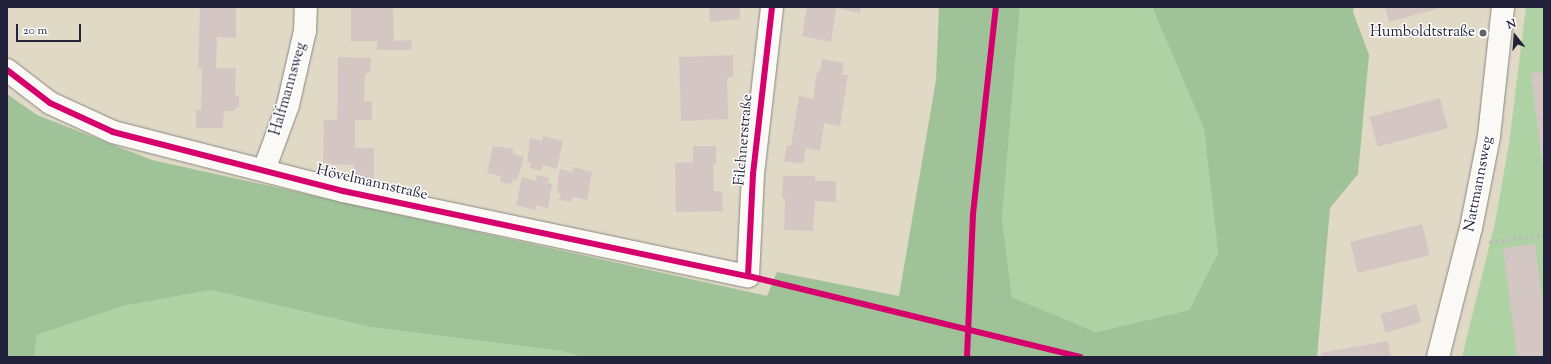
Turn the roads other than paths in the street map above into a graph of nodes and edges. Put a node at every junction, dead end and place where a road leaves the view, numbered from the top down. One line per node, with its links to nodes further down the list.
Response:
1 (306, 7): 5 (street, Halfmannsweg)
2 (772, 7): 6 (street, Filchnerstraße)
3 (1503, 7): 7 (street, Nattmannsweg)
4 (7, 70): 5 (street, Hövelmannstraße)
5 (264, 170): 6 (street, Hövelmannstraße)
6 (748, 276)
7 (1438, 357)

